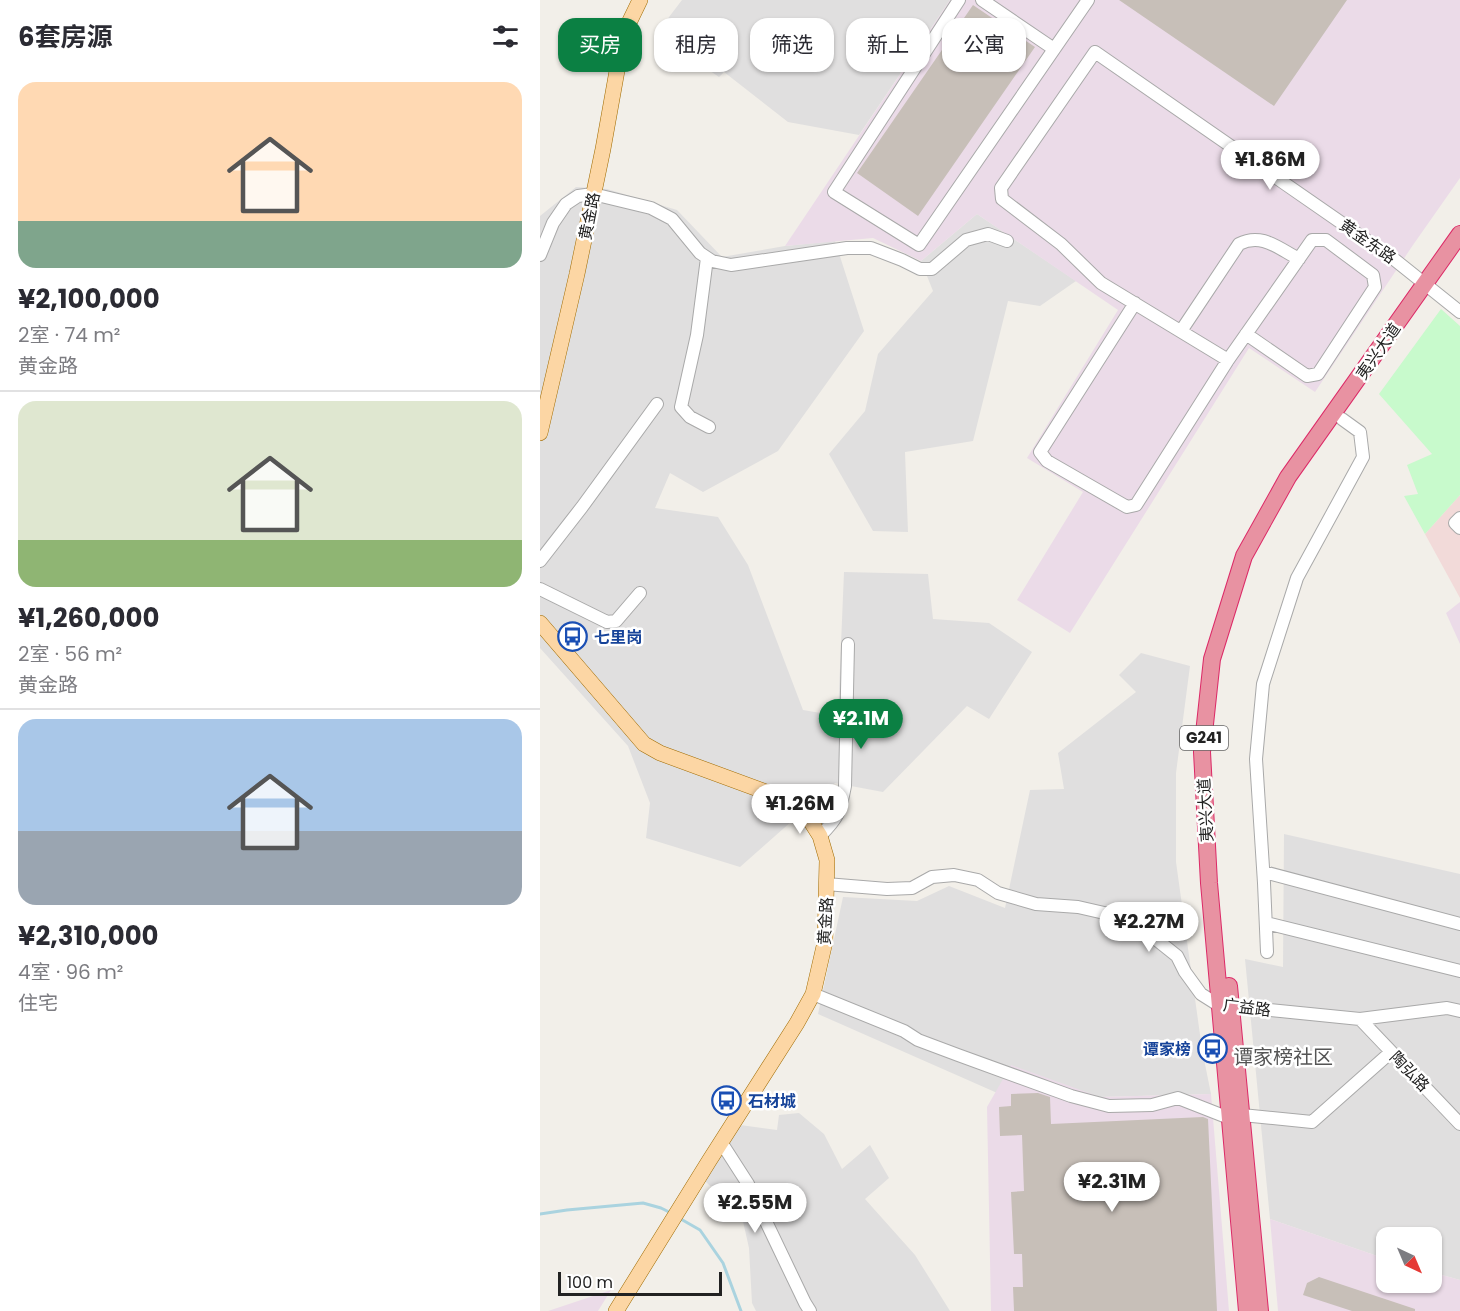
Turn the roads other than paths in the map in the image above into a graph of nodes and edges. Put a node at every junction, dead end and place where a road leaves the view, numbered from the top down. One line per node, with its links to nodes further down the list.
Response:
1 (640, 0): 6 (main road, 黄金路)
2 (959, 0): 5 (street)
3 (982, 0): 5 (street)
4 (1088, 0): 5 (street)
5 (1054, 49)
6 (593, 194): 10 (street); 11 (street); 22 (main road, 黄金路)
7 (1460, 234): 13 (highway, 夷兴大道 / G241)
8 (1007, 241): 11 (street)
9 (1460, 252): 13 (highway, 夷兴大道 / G241)
10 (540, 255)
11 (707, 258): 21 (street)
12 (1299, 260): 16 (street); 17 (street); 17 (street)
13 (1429, 287): 14 (street, 黄金东路); 15 (street, 黄金东路); 20 (highway, 夷兴大道 / G241); 38 (highway, 夷兴大道 / G241)
14 (1135, 303): 16 (street); 18 (street)
15 (1460, 312)
16 (1181, 331): 18 (street)
17 (1246, 334): 18 (street)
18 (1228, 360)
19 (657, 404): 25 (street)
20 (1342, 419): 31 (street); 38 (highway, 夷兴大道 / G241)
21 (709, 427)
22 (540, 433)
23 (1460, 518): 24 (street)
24 (1460, 528)
25 (540, 561)
26 (540, 589): 27 (street)
27 (640, 593)
28 (540, 623): 30 (main road, 黄金路)
29 (848, 644): 30 (street)
30 (820, 836): 32 (main road, 黄金路)
31 (1264, 872): 33 (street); 34 (street)
32 (826, 884): 37 (main road, 黄金路); 38 (street, 广益路)
33 (1266, 924): 35 (street); 36 (street)
34 (1460, 924)
35 (1267, 952)
36 (1460, 971)
37 (813, 994): 42 (street); 44 (main road, 黄金路)
38 (1226, 1006): 40 (street, 广益路); 42 (highway, 夷兴大道 / G241)
39 (1460, 1011): 40 (street, 广益路)
40 (1360, 1019): 41 (street, 陶弘路)
41 (1391, 1052): 42 (street); 43 (street, 陶弘路)
42 (1235, 1116): 47 (highway, 夷兴大道 / G241); 48 (highway, 夷兴大道 / G241)
43 (1460, 1124)
44 (721, 1142): 45 (main road, 黄金路); 46 (street)
45 (616, 1311)
46 (810, 1311)
47 (1247, 1311)
48 (1260, 1311)

